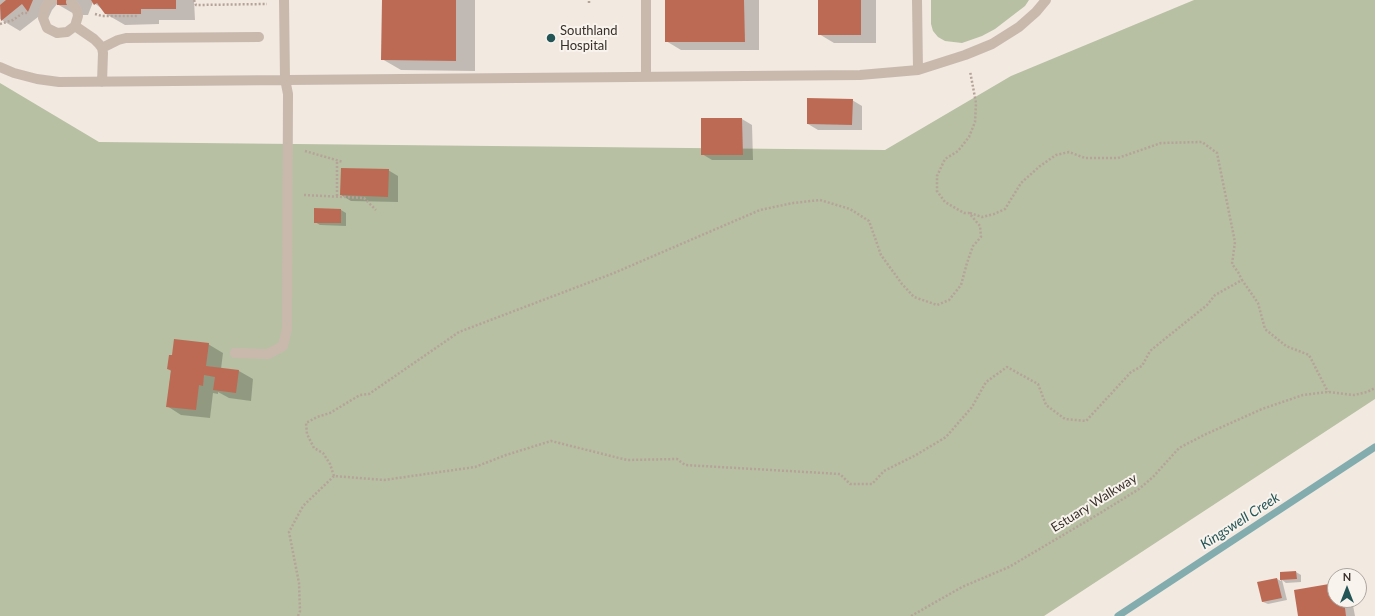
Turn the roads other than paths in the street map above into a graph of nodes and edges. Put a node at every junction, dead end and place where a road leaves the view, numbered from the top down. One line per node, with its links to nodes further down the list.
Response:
1 (52, 0): 7 (lane)
2 (284, 0): 13 (lane)
3 (646, 0): 12 (lane)
4 (917, 0): 11 (lane)
5 (1046, 0): 11 (lane)
6 (71, 2): 7 (lane)
7 (75, 26): 9 (lane)
8 (259, 37): 9 (lane)
9 (102, 48): 14 (lane)
10 (0, 67): 14 (lane)
11 (918, 70): 12 (lane)
12 (646, 77): 13 (lane)
13 (285, 79): 14 (lane); 15 (lane)
14 (102, 82)
15 (235, 353)

